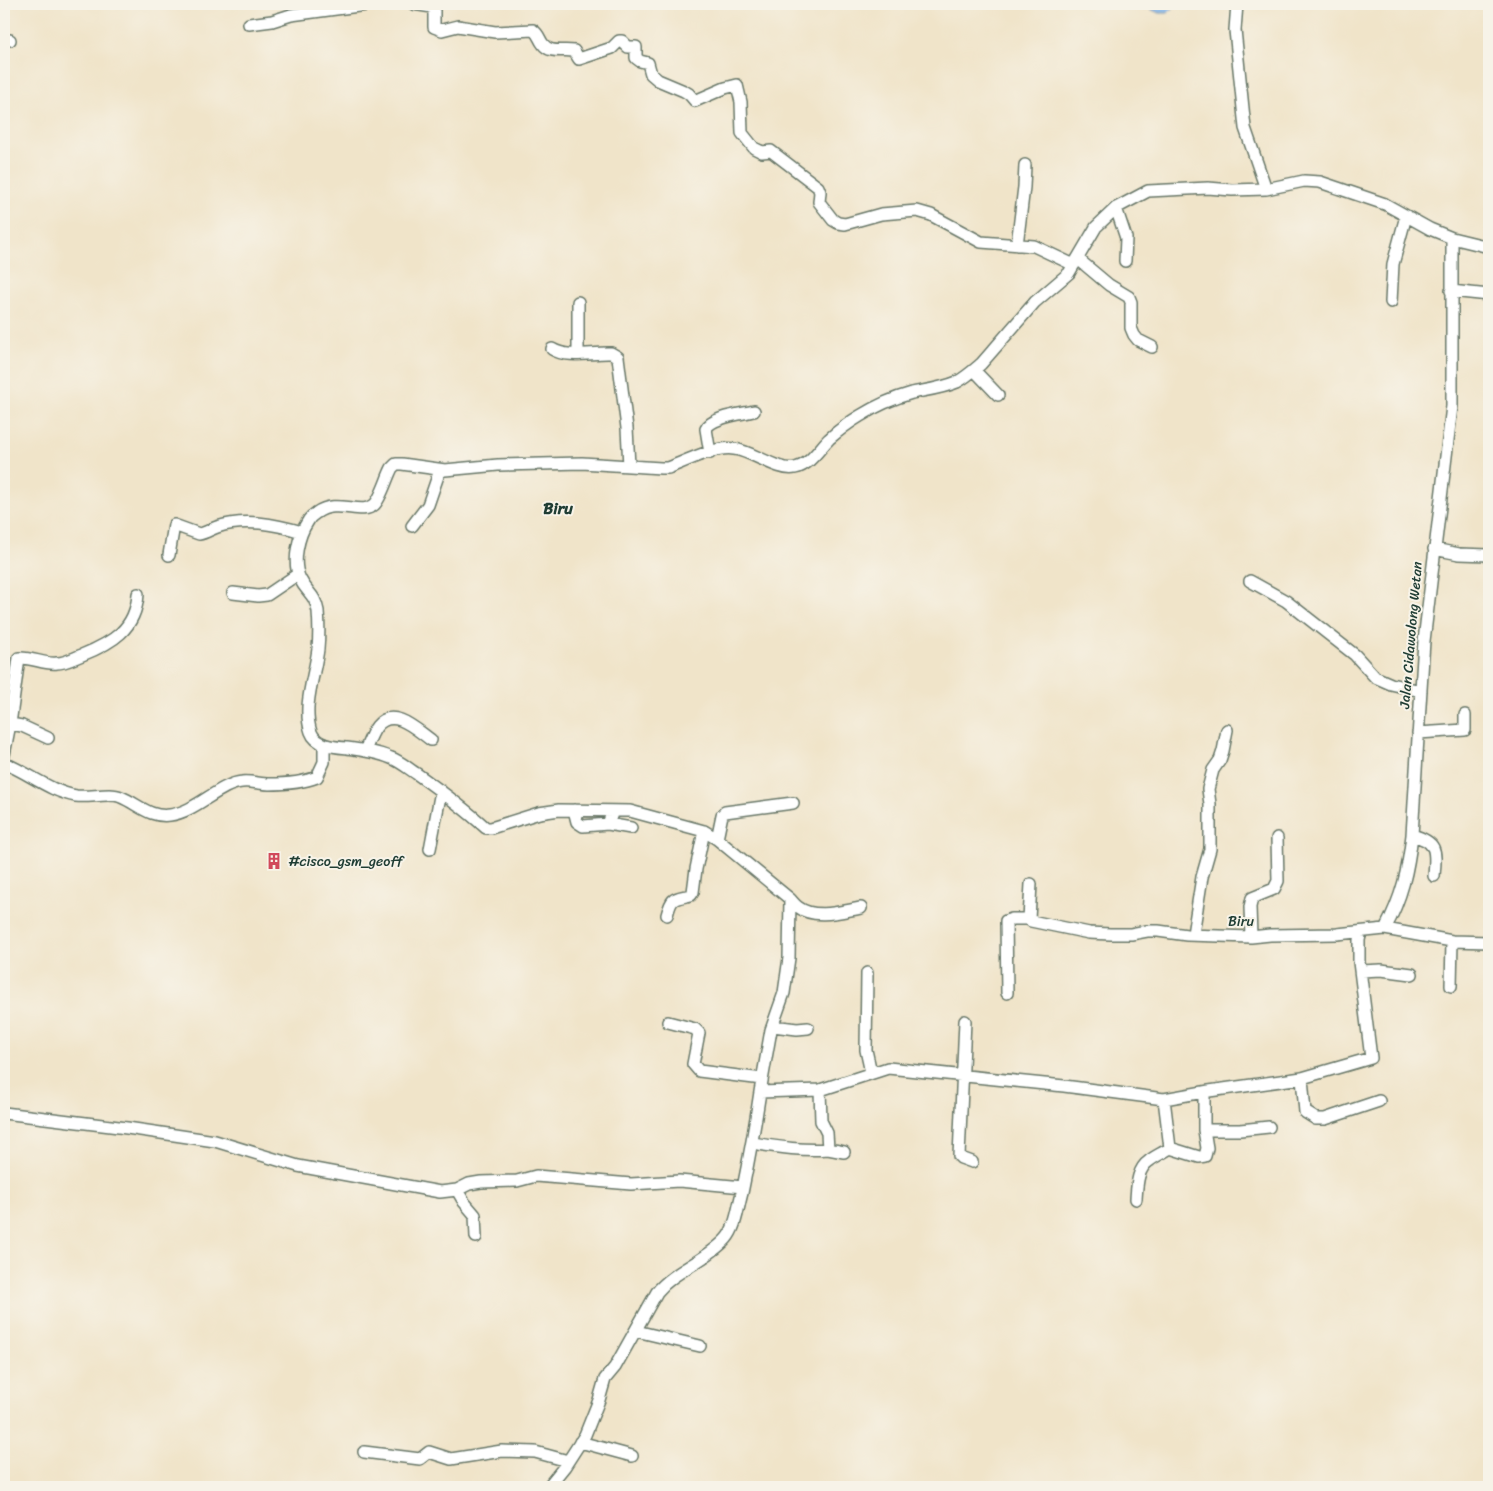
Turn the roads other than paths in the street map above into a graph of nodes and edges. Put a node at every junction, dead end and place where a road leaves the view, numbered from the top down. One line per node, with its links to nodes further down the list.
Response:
1 (374, 4): 4 (street)
2 (413, 4): 11 (street)
3 (1237, 4): 7 (street)
4 (337, 6): 5 (street)
5 (249, 24)
6 (1025, 165): 11 (street)
7 (1266, 189): 8 (street); 9 (street)
8 (1116, 208): 13 (street); 14 (street)
9 (1406, 216): 10 (street); 18 (street)
10 (1452, 238): 12 (street); 15 (street, Jalan Cidawolong Wetan)
11 (1016, 245): 14 (street)
12 (1489, 247)
13 (1125, 261)
14 (1076, 262): 19 (street); 22 (street)
15 (1452, 291): 16 (street); 30 (street, Jalan Cidawolong Wetan)
16 (1489, 295)
17 (578, 302): 21 (street)
18 (1391, 302)
19 (1152, 347)
20 (552, 349): 21 (street)
21 (578, 354): 26 (street)
22 (974, 370): 23 (street); 25 (street)
23 (998, 394)
24 (754, 411): 25 (street)
25 (710, 453): 26 (street)
26 (629, 466): 27 (street)
27 (440, 470): 28 (street); 29 (street)
28 (412, 526)
29 (302, 532): 31 (street); 33 (street)
30 (1434, 549): 32 (street); 37 (street, Jalan Cidawolong Wetan)
31 (169, 555)
32 (1489, 556)
33 (298, 574): 35 (street); 44 (street)
34 (1250, 581): 37 (street)
35 (233, 593)
36 (138, 594): 39 (street)
37 (1421, 691): 41 (street, Jalan Cidawolong Wetan)
38 (1466, 715): 41 (street)
39 (10, 724): 42 (street); 46 (street)
40 (1227, 730): 67 (street)
41 (1418, 733): 55 (street, Jalan Cidawolong Wetan)
42 (48, 738)
43 (431, 740): 45 (street)
44 (324, 744): 45 (street); 47 (street)
45 (365, 751): 48 (street)
46 (4, 755)
47 (4, 764)
48 (441, 791): 50 (street); 58 (street)
49 (794, 803): 57 (street)
50 (574, 810): 51 (street); 52 (street)
51 (612, 811): 52 (street); 54 (street)
52 (608, 824): 53 (street)
53 (631, 828)
54 (704, 831): 57 (street); 63 (street)
55 (1412, 835): 59 (street); 65 (street, Jalan Cidawolong Wetan)
56 (1277, 838): 68 (street)
57 (717, 839): 61 (street)
58 (430, 849)
59 (1434, 876)
60 (1031, 884): 64 (street)
61 (790, 899): 62 (street); 78 (street)
62 (861, 908)
63 (667, 914)
64 (1029, 919): 67 (street, Biru); 75 (street)
65 (1385, 929): 66 (street, Biru); 69 (street, Biru)
66 (1361, 932): 68 (street, Biru); 71 (street)
67 (1193, 934): 68 (street, Biru)
68 (1251, 937)
69 (1452, 941): 70 (street, Biru); 74 (street)
70 (1489, 942)
71 (1361, 970): 73 (street); 82 (street)
72 (867, 973): 80 (street)
73 (1412, 974)
74 (1452, 986)
75 (1007, 994)
76 (965, 1021): 81 (street)
77 (668, 1022): 83 (street)
78 (773, 1026): 79 (street); 83 (street)
79 (808, 1028)
80 (875, 1072): 81 (street); 84 (street)
81 (964, 1075): 87 (street); 96 (street)
82 (1302, 1078): 86 (street); 88 (street)
83 (762, 1079): 85 (street)
84 (820, 1090): 85 (street); 94 (street)
85 (760, 1092): 92 (street)
86 (1204, 1092): 87 (street); 91 (street)
87 (1164, 1099): 93 (street)
88 (1379, 1101)
89 (4, 1113): 98 (street)
90 (1269, 1127): 91 (street)
91 (1204, 1130): 93 (street)
92 (752, 1143): 94 (street); 97 (street)
93 (1170, 1148): 99 (street)
94 (828, 1149): 95 (street)
95 (844, 1152)
96 (972, 1162)
97 (743, 1186): 98 (street); 101 (street)
98 (457, 1190): 100 (street)
99 (1136, 1199)
100 (476, 1237)
101 (636, 1331): 102 (street); 103 (street)
102 (700, 1346)
103 (580, 1442): 105 (street); 106 (street)
104 (364, 1452): 106 (street)
105 (632, 1456)
106 (568, 1461): 107 (street)
107 (548, 1487)

